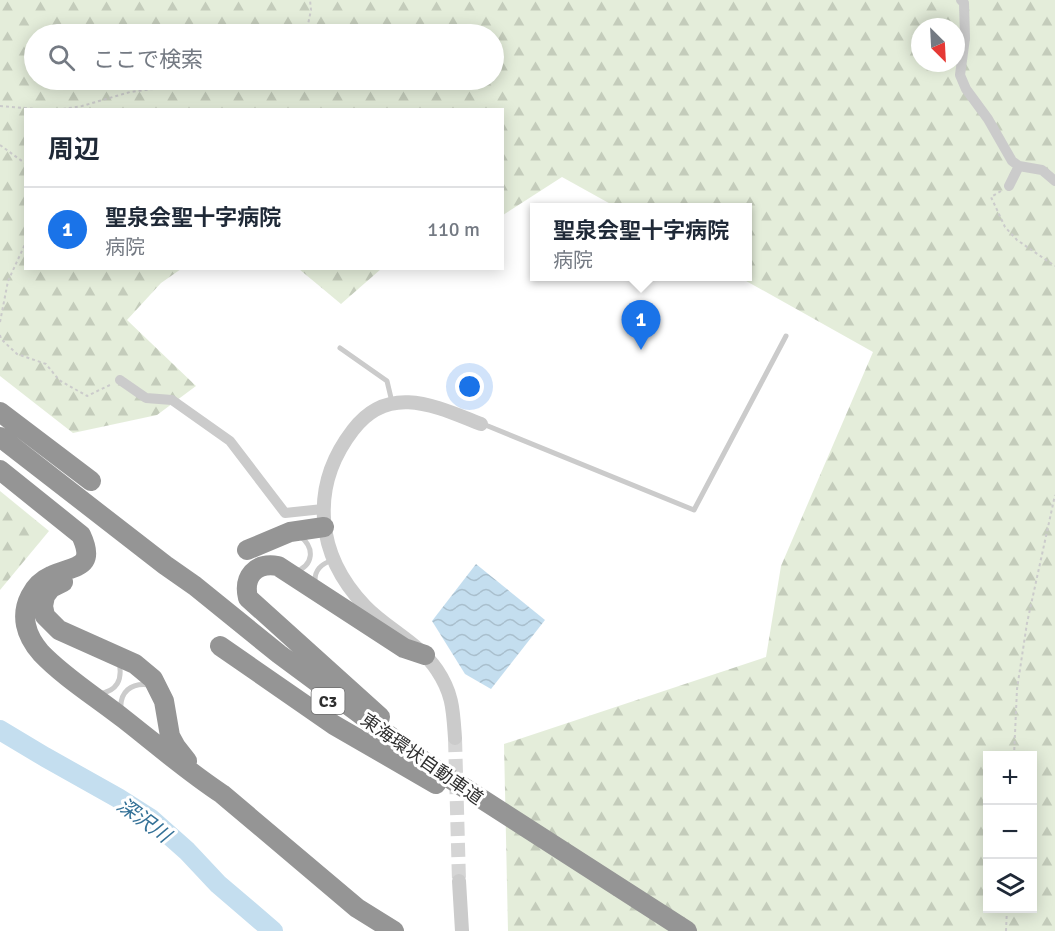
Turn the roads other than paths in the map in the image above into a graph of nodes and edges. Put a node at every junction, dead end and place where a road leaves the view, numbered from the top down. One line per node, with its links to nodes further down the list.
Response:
1 (961, 0): 2 (street)
2 (1019, 166): 3 (street); 4 (street)
3 (1055, 181)
4 (1009, 186)
5 (786, 336): 10 (lane)
6 (340, 348): 8 (lane)
7 (120, 380): 15 (street)
8 (393, 403): 10 (street); 15 (street)
9 (0, 412): 14 (highway)
10 (481, 424)
11 (0, 436): 30 (highway, 東海環状自動車道 / C3)
12 (0, 447): 30 (highway, 東海環状自動車道 / C3)
13 (0, 470): 26 (highway)
14 (91, 481)
15 (324, 518): 16 (highway); 18 (street)
16 (290, 532): 17 (highway); 19 (lane)
17 (247, 550)
18 (333, 560): 21 (lane); 24 (street)
19 (290, 573): 21 (highway); 30 (highway)
20 (83, 580): 23 (highway)
21 (316, 590): 24 (highway)
22 (220, 646): 30 (highway)
23 (114, 654): 25 (highway); 26 (lane)
24 (425, 655): 28 (street)
25 (160, 691): 27 (lane); 29 (highway)
26 (89, 693): 27 (highway)
27 (123, 718): 29 (highway)
28 (455, 738)
29 (222, 794): 32 (highway)
30 (545, 844): 34 (highway, 東海環状自動車道 / C3); 35 (highway, 東海環状自動車道 / C3)
31 (459, 880): 33 (street)
32 (394, 931)
33 (462, 931)
34 (673, 931)
35 (687, 931)

